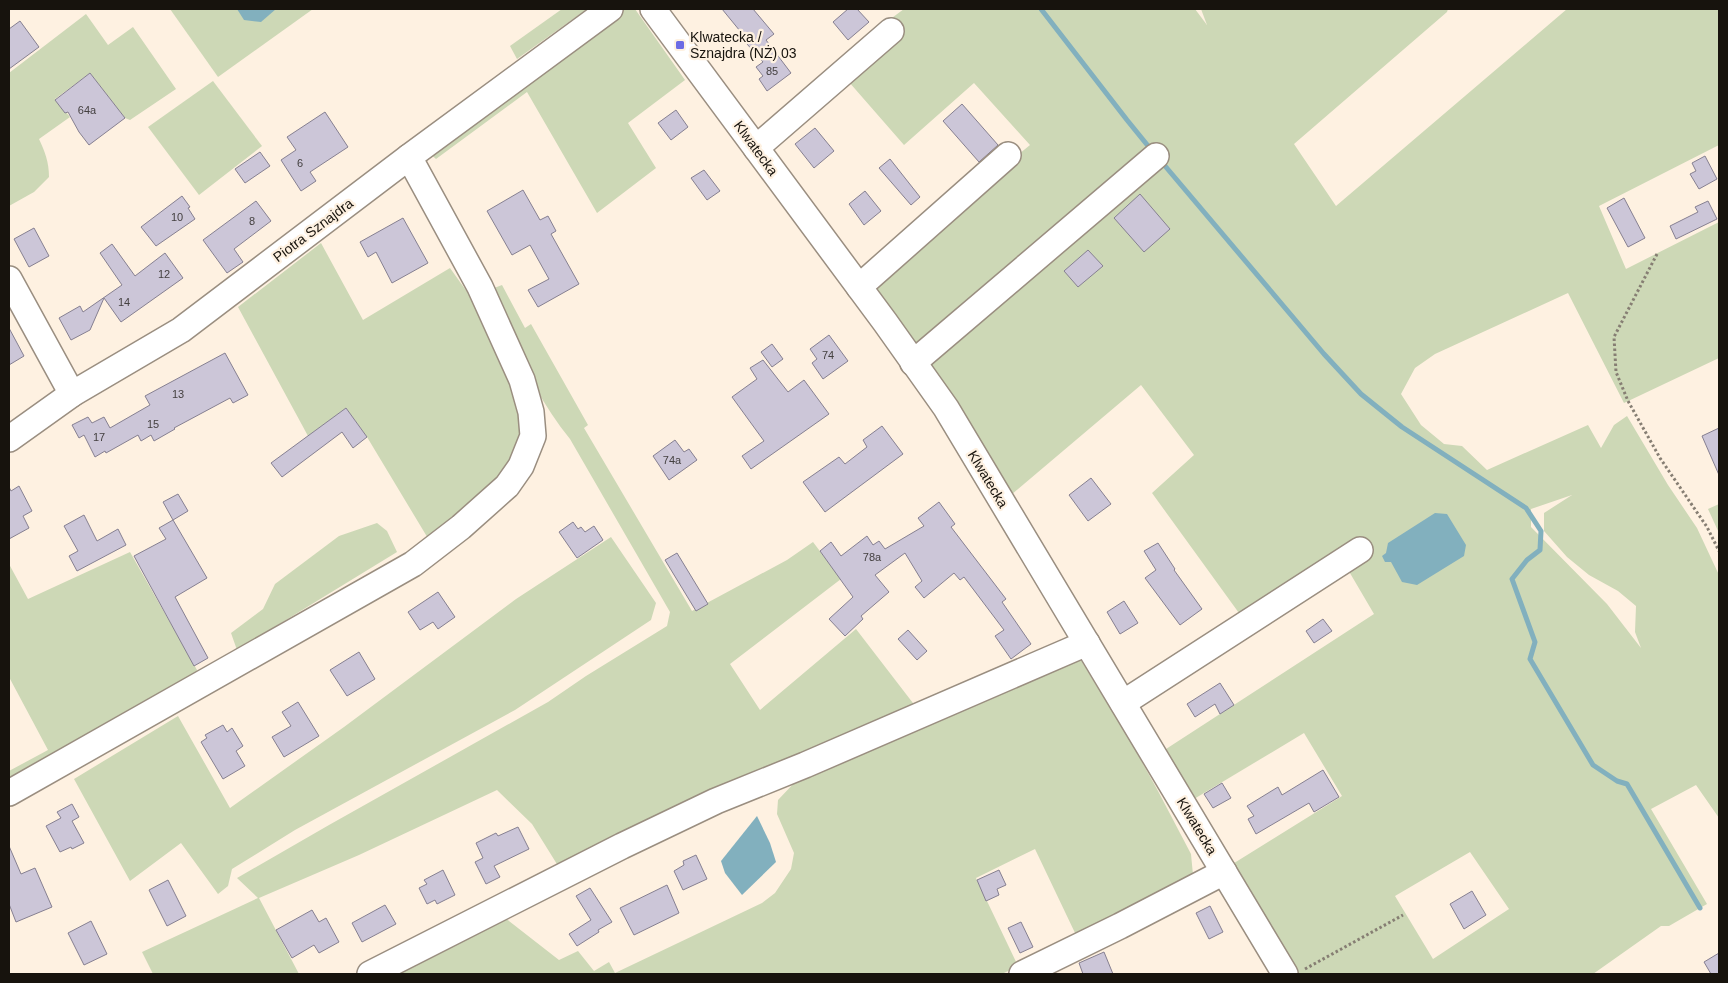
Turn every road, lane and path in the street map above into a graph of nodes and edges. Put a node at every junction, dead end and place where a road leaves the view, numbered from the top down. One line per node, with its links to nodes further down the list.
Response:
1 (610, 9): 7 (street, Piotra Sznajdra)
2 (660, 12): 4 (street, Klwatecka)
3 (891, 31): 4 (street)
4 (756, 148): 10 (street, Klwatecka)
5 (1008, 156): 10 (street)
6 (1156, 156): 11 (street)
7 (409, 157): 12 (street, Piotra Sznajdra); 18 (street)
8 (1656, 254): 15 (path)
9 (9, 279): 12 (street)
10 (858, 287): 11 (street, Klwatecka)
11 (913, 363): 16 (street, Klwatecka)
12 (72, 394): 13 (street, Piotra Sznajdra)
13 (9, 439)
14 (1360, 550): 17 (street)
15 (1719, 551)
16 (1087, 643): 17 (street, Klwatecka); 22 (street)
17 (1123, 703): 19 (street, Klwatecka)
18 (9, 793)
19 (1224, 872): 21 (street, Klwatecka); 23 (street)
20 (1403, 915): 21 (path)
21 (1294, 972)
22 (370, 974)
23 (1022, 974)

